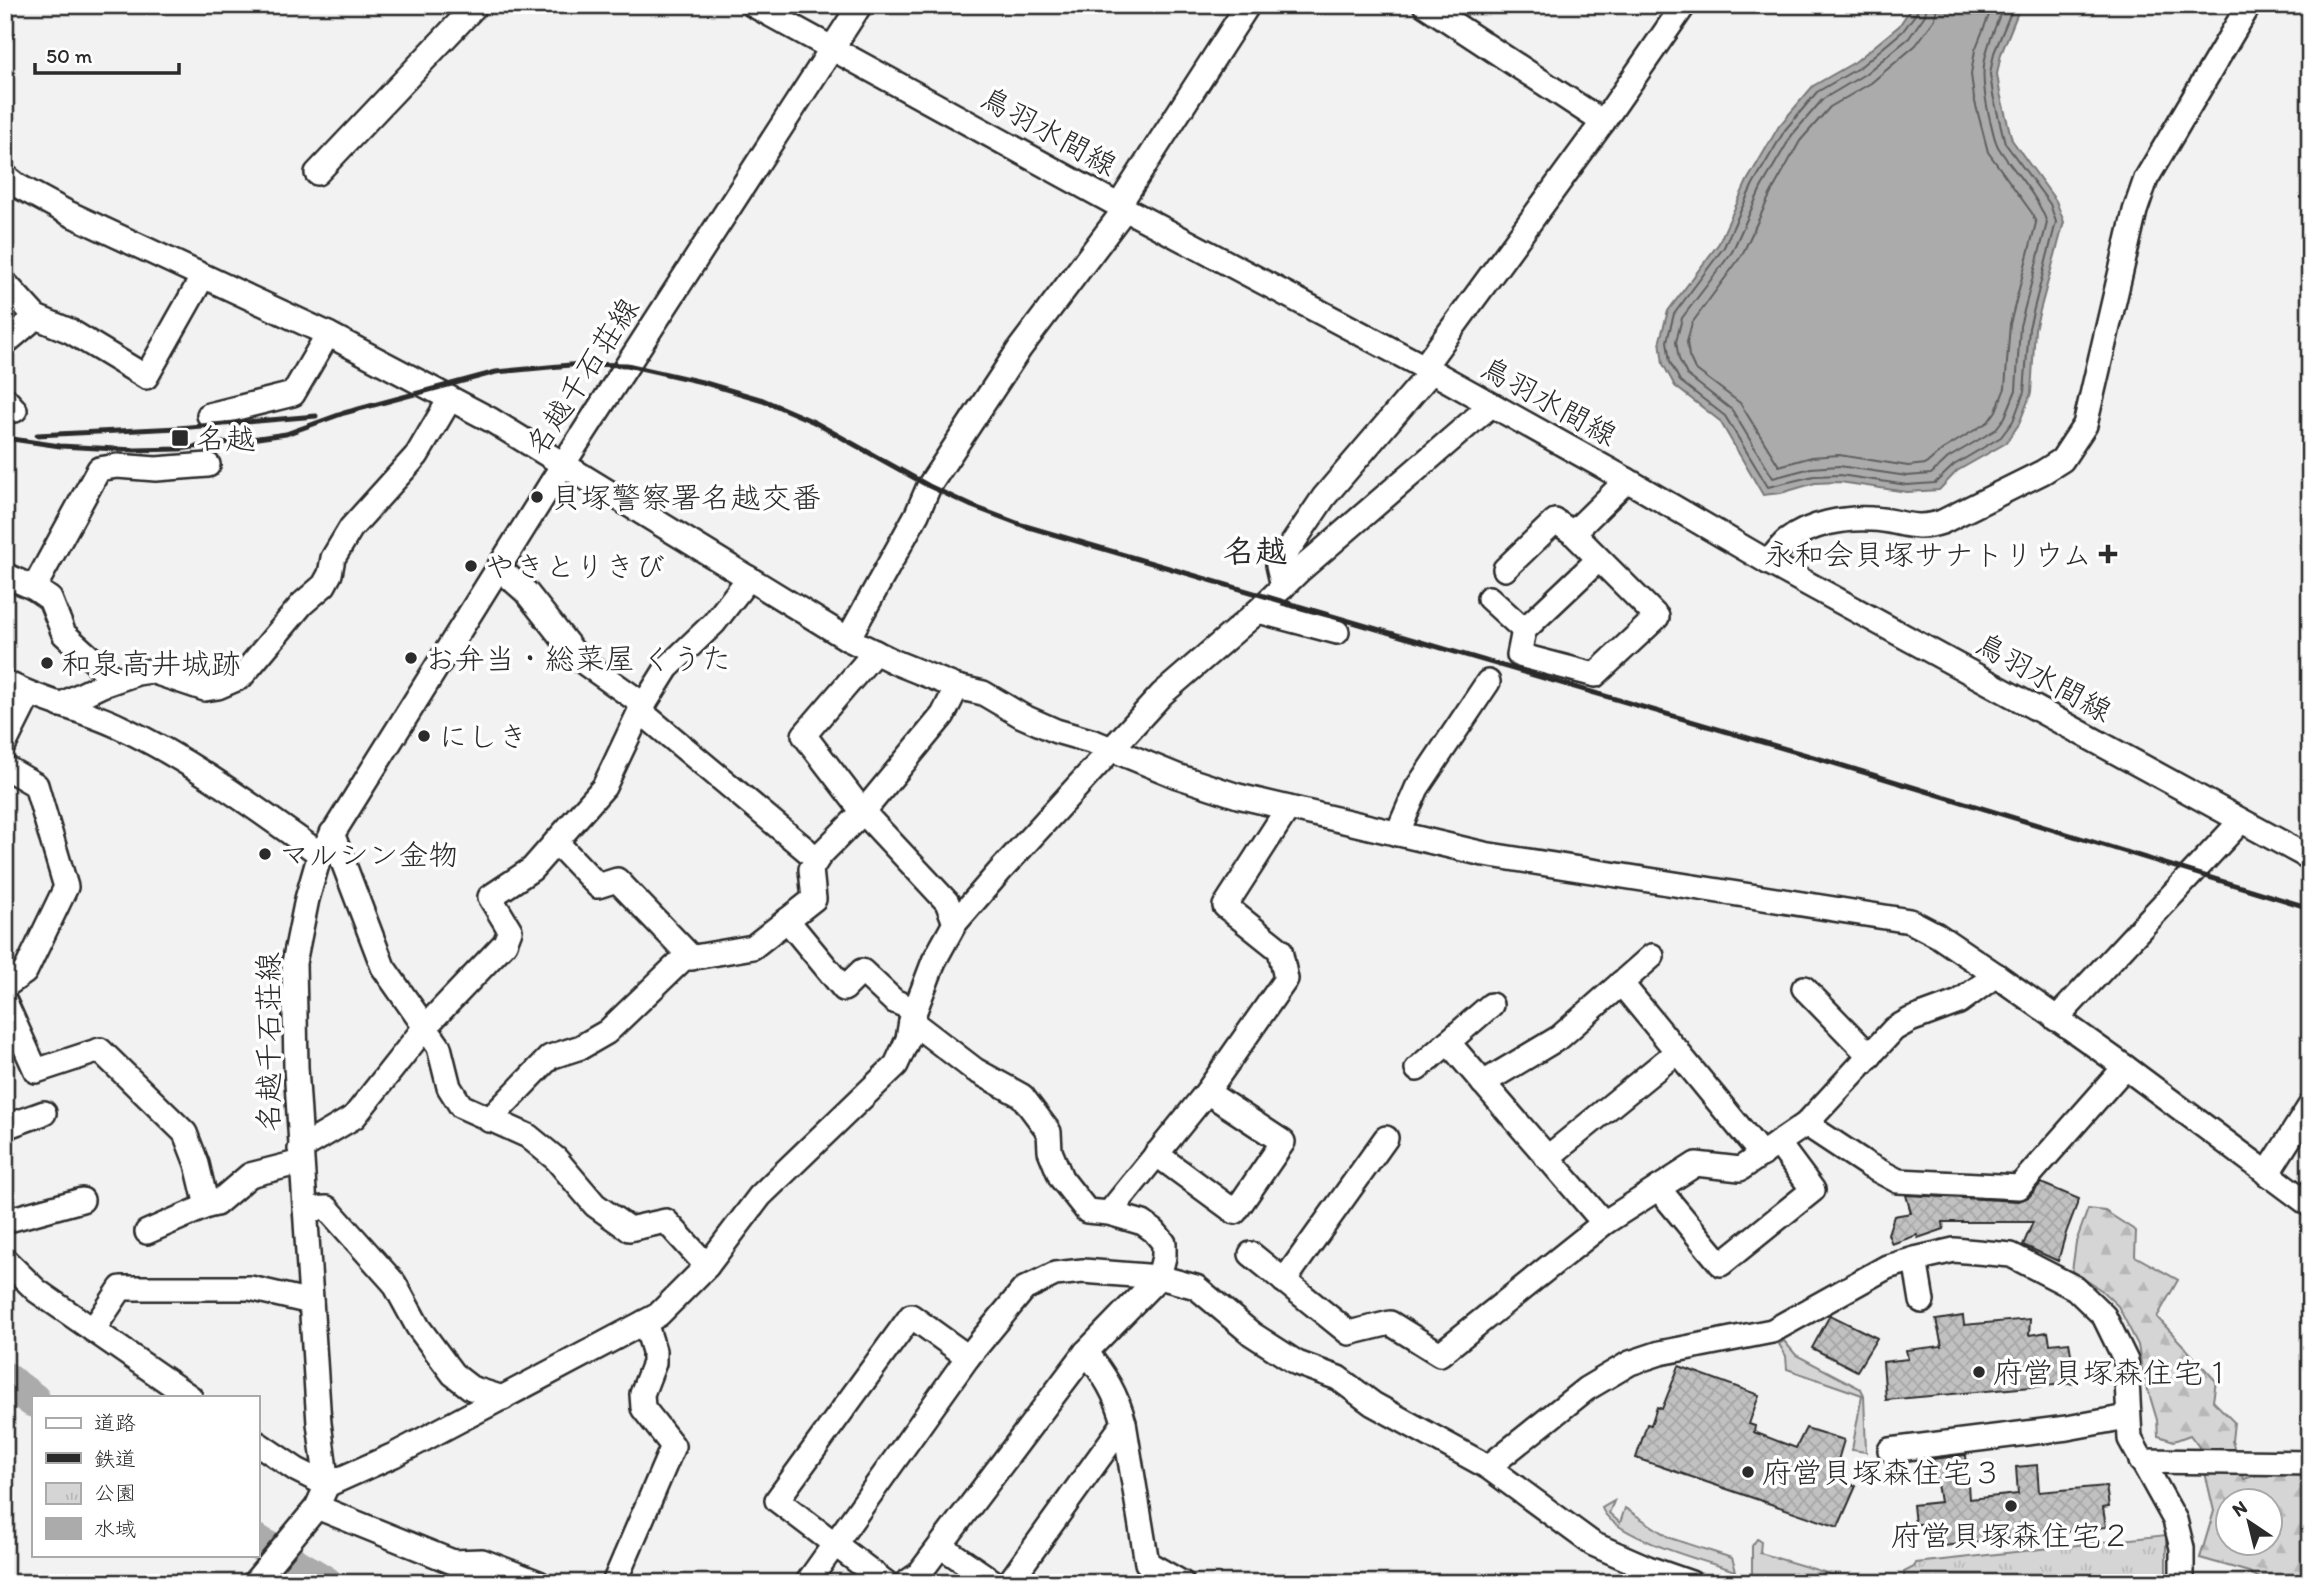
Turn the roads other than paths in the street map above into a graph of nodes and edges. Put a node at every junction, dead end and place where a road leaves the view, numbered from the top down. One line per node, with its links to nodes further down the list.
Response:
1 (476, 5): 10 (street)
2 (753, 5): 8 (street, 鳥羽水間線)
3 (860, 5): 8 (street, 名越千石荘線)
4 (1248, 5): 12 (street)
5 (1425, 5): 9 (street)
6 (1684, 5): 9 (street)
7 (2249, 5): 27 (street)
8 (830, 48): 12 (street, 鳥羽水間線); 22 (street, 名越千石荘線)
9 (1603, 122): 18 (street)
10 (317, 173)
11 (5, 176): 13 (street)
12 (1122, 207): 18 (street, 鳥羽水間線); 38 (street)
13 (203, 276): 15 (street); 16 (street)
14 (5, 283): 15 (street)
15 (36, 317): 17 (street)
16 (328, 334): 19 (street); 21 (street)
17 (5, 343)
18 (1427, 370): 20 (street, 鳥羽水間線); 32 (street)
19 (450, 399): 22 (street); 40 (street)
20 (1491, 405): 24 (street, 鳥羽水間線); 32 (street)
21 (209, 415)
22 (564, 463): 28 (street, 名越千石荘線); 31 (street)
23 (208, 465): 33 (street)
24 (1627, 480): 25 (street); 27 (street, 鳥羽水間線)
25 (1573, 533): 26 (street); 29 (street)
26 (1599, 559): 36 (street); 36 (street)
27 (1769, 562): 52 (street, 鳥羽水間線)
28 (499, 568): 46 (street); 53 (street, 名越千石荘線)
29 (1505, 569)
30 (5, 575): 33 (street)
31 (748, 578): 38 (street); 46 (street)
32 (1283, 587): 35 (street)
33 (34, 588): 40 (street)
34 (1489, 598): 36 (street)
35 (1258, 611): 37 (street); 48 (street)
36 (1524, 630)
37 (1337, 632)
38 (848, 639): 39 (street)
39 (875, 652): 43 (street); 51 (street)
40 (115, 680): 45 (street)
41 (5, 682): 44 (street)
42 (1488, 682): 54 (street)
43 (957, 687): 48 (street); 51 (street)
44 (29, 695): 45 (street); 47 (street)
45 (60, 705): 56 (street)
46 (642, 708): 55 (street); 58 (street)
47 (5, 743)
48 (1113, 750): 50 (street); 60 (street)
49 (5, 767): 65 (street)
50 (1287, 808): 54 (street); 78 (street)
51 (863, 812): 58 (street); 60 (street)
52 (2241, 821): 57 (street, 鳥羽水間線); 70 (street)
53 (332, 833): 56 (street, 名越千石荘線); 71 (street)
54 (1397, 834): 63 (street)
55 (556, 842): 62 (street); 71 (street)
56 (320, 854): 87 (street, 名越千石荘線)
57 (2310, 858)
58 (817, 859): 59 (street)
59 (787, 920): 62 (street); 69 (street)
60 (955, 923): 69 (street)
61 (1652, 956): 64 (street)
62 (692, 958): 81 (street)
63 (1996, 975): 70 (street); 74 (street)
64 (1621, 983): 73 (street); 77 (street)
65 (5, 986)
66 (1804, 988): 74 (street)
67 (5, 1002): 93 (street)
68 (1491, 1005): 72 (street)
69 (913, 1016): 95 (street); 102 (street)
70 (2056, 1019): 75 (street)
71 (426, 1026): 81 (street); 87 (street)
72 (1448, 1042): 76 (street); 77 (street)
73 (1678, 1052): 85 (street); 88 (street)
74 (1870, 1056): 82 (street)
75 (2125, 1067): 82 (street); 89 (street)
76 (1417, 1069)
77 (1483, 1083): 88 (street)
78 (1207, 1092): 86 (street); 86 (street)
79 (2310, 1106): 89 (street)
80 (44, 1113): 83 (street)
81 (489, 1120): 102 (street)
82 (1806, 1124): 85 (street)
83 (5, 1128)
84 (1387, 1138): 104 (street)
85 (1770, 1149): 90 (street); 90 (street)
86 (1156, 1154): 95 (street)
87 (301, 1155): 93 (street); 94 (street, 名越千石荘線)
88 (1547, 1158): 97 (street)
89 (2267, 1174): 92 (street)
90 (1658, 1188): 97 (street)
91 (82, 1200): 96 (street)
92 (2310, 1205)
93 (207, 1206): 98 (street)
94 (305, 1209): 106 (street, 名越千石荘線); 112 (street)
95 (1109, 1213): 103 (street)
96 (5, 1221)
97 (1604, 1223): 104 (street)
98 (147, 1232)
99 (1251, 1254): 104 (street)
100 (1915, 1259): 105 (street); 113 (street); 119 (street)
101 (5, 1260): 108 (street)
102 (707, 1266): 107 (street)
103 (1159, 1278): 109 (street); 110 (street); 119 (street)
104 (1284, 1281)
105 (1922, 1301)
106 (311, 1302): 108 (street); 120 (street, 名越千石荘線)
107 (645, 1322): 112 (street); 126 (street)
108 (93, 1330): 111 (street)
109 (1086, 1352): 114 (street); 123 (street)
110 (968, 1357): 122 (street); 122 (street)
111 (189, 1396)
112 (503, 1398): 120 (street)
113 (2127, 1417): 116 (street); 117 (street)
114 (1124, 1423): 131 (street); 132 (street)
115 (259, 1444): 120 (street)
116 (1890, 1450)
117 (2141, 1461): 118 (street); 134 (street)
118 (2310, 1463)
119 (1488, 1467): 133 (street)
120 (327, 1485): 121 (street)
121 (317, 1507): 124 (street); 125 (street)
122 (835, 1544): 127 (street); 128 (street)
123 (941, 1546): 129 (street); 130 (street)
124 (254, 1583)
125 (540, 1583)
126 (614, 1583)
127 (807, 1583)
128 (886, 1583)
129 (906, 1583)
130 (995, 1583)
131 (1009, 1583)
132 (1182, 1583)
133 (1691, 1583)
134 (2182, 1583)

